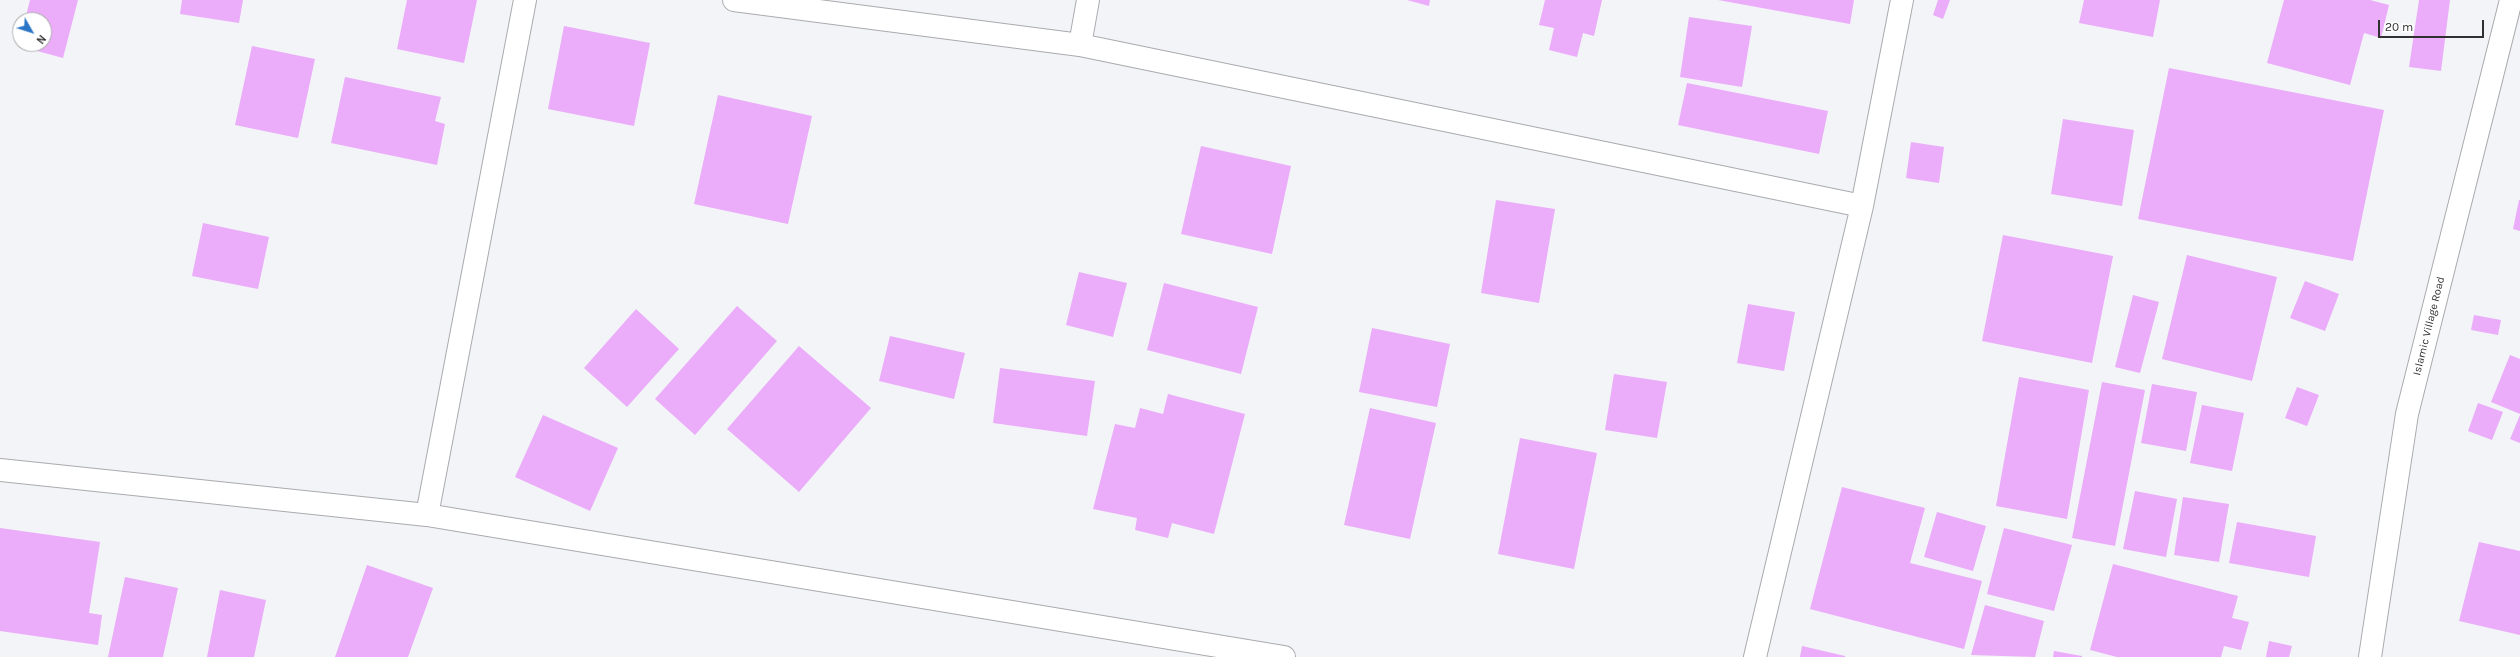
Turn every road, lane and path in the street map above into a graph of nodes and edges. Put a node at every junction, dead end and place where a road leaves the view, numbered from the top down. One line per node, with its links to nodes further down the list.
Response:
1 (525, 0): 9 (street)
2 (734, 0): 6 (street)
3 (1088, 0): 6 (street)
4 (1902, 0): 7 (street)
5 (2511, 0): 12 (street, Islamic Village Road)
6 (1080, 45): 7 (street)
7 (1862, 206): 11 (street)
8 (0, 470): 9 (street)
9 (427, 515): 10 (street)
10 (1284, 657)
11 (1756, 657)
12 (2370, 657)

